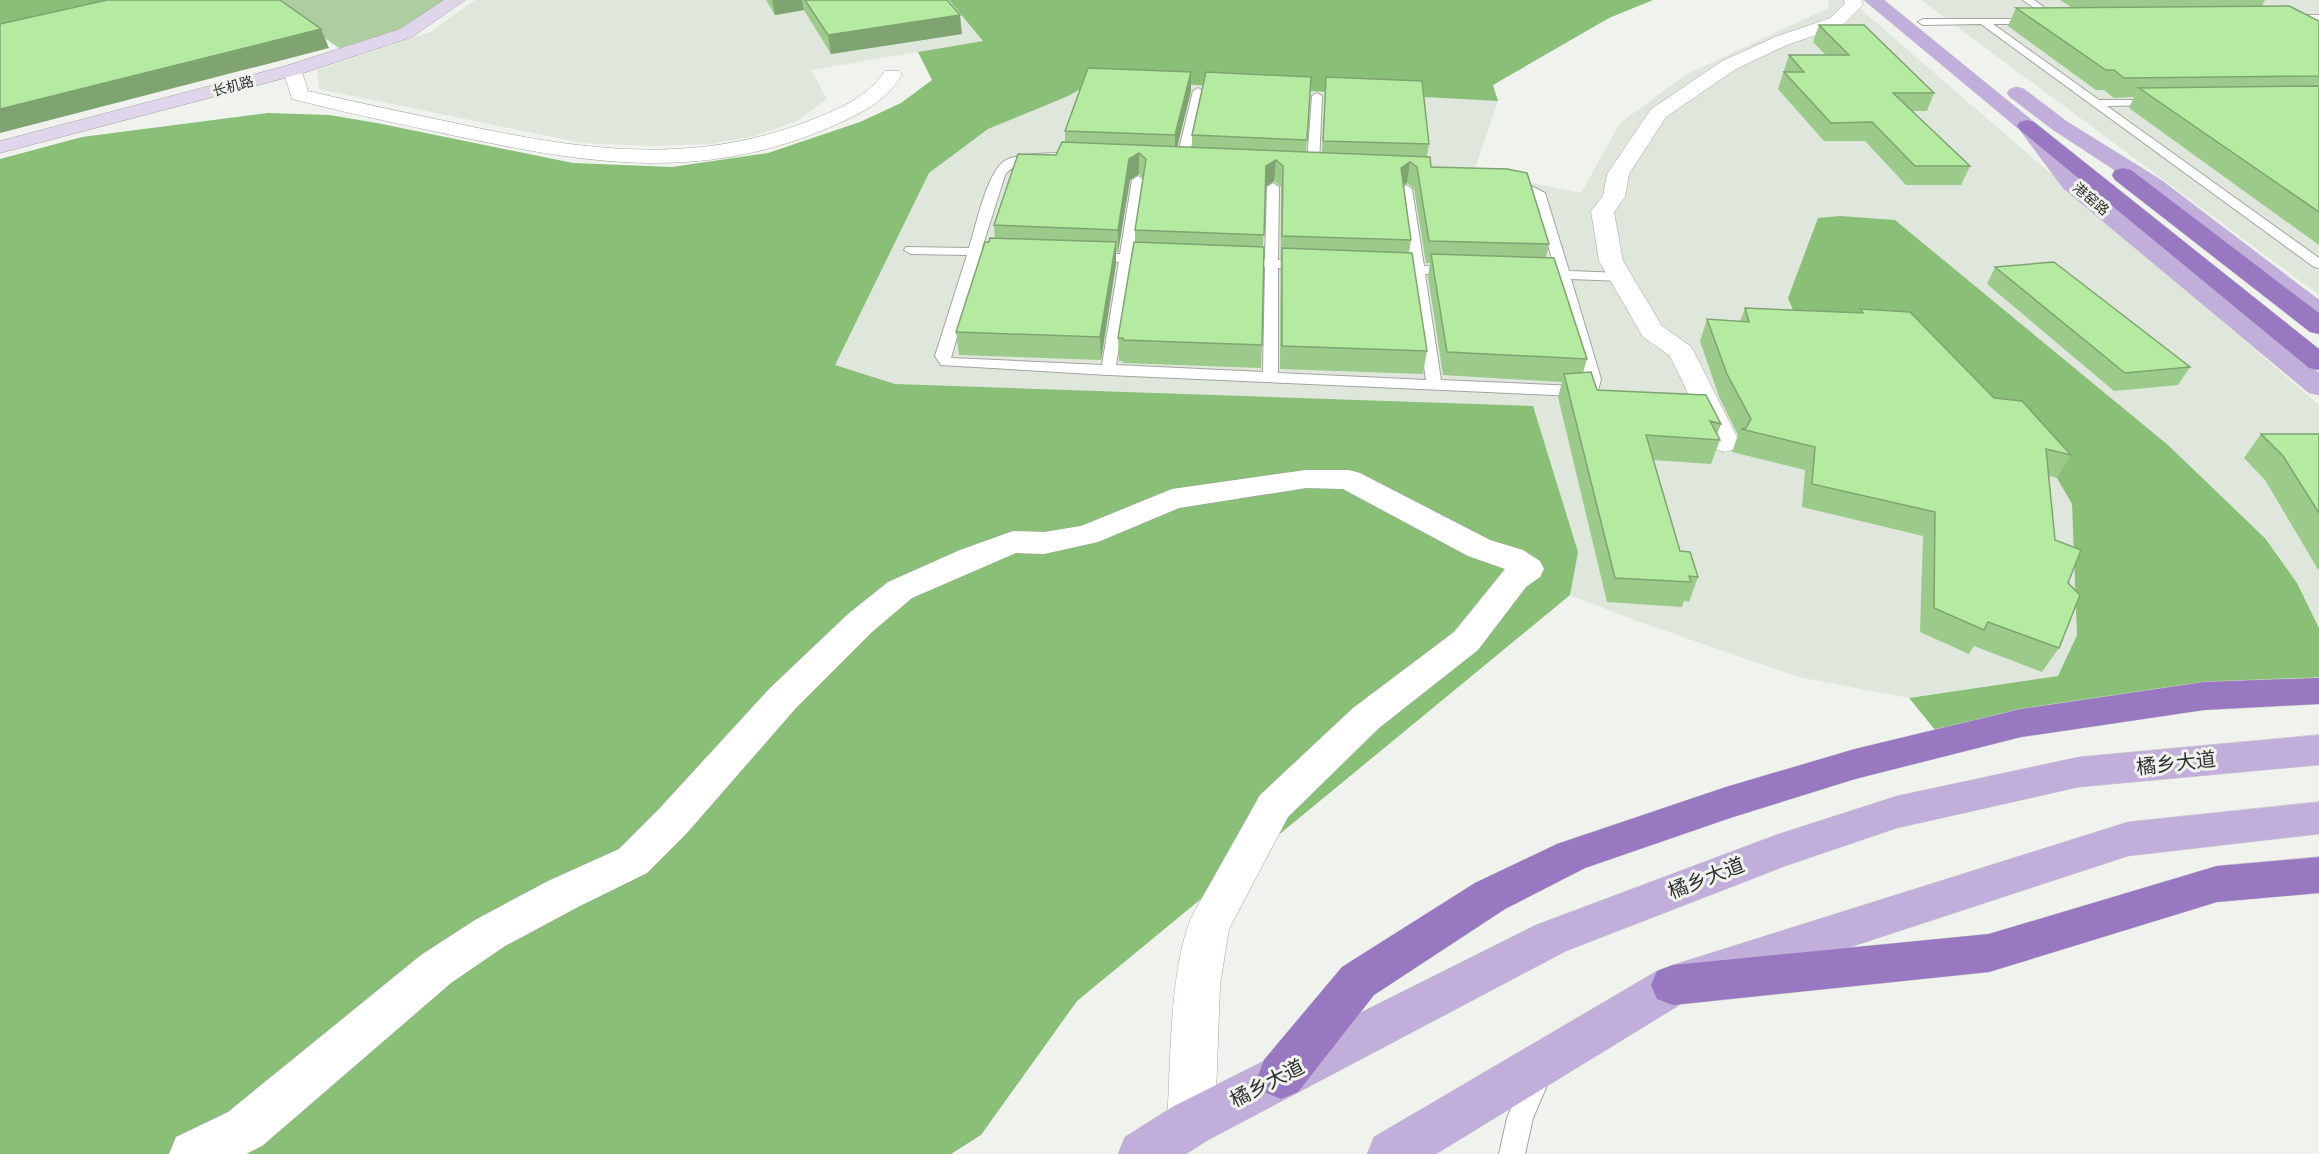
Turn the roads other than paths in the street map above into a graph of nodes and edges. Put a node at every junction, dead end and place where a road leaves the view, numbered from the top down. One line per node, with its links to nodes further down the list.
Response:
1 (456, 0): 12 (street, 长机路)
2 (1853, 0): 41 (street)
3 (1873, 0): 19 (main road, 港窑路)
4 (1894, 0): 10 (main road)
5 (2028, 0): 8 (lane)
6 (2272, 18): 7 (lane)
7 (2319, 18)
8 (2058, 21): 9 (lane); 11 (lane)
9 (2070, 21)
10 (1923, 22): 11 (lane); 18 (main road)
11 (1983, 22): 17 (lane)
12 (293, 70): 13 (street); 20 (street, 长机路)
13 (892, 75)
14 (1198, 91): 21 (lane)
15 (1317, 96): 22 (lane)
16 (2166, 102): 17 (lane)
17 (2096, 103): 34 (lane)
18 (2058, 125): 42 (main road); 43 (highway)
19 (2028, 126): 44 (highway); 48 (main road, 港窑路)
20 (0, 147)
21 (1182, 162): 22 (lane); 27 (lane)
22 (1313, 167): 40 (lane)
23 (1138, 180): 30 (lane)
24 (1273, 187): 33 (lane)
25 (1406, 189): 37 (lane)
26 (911, 250): 27 (lane)
27 (975, 252): 28 (lane); 45 (lane)
28 (998, 253)
29 (1079, 256): 30 (lane)
30 (1126, 258): 31 (lane); 45 (lane)
31 (1171, 260)
32 (1227, 262): 33 (lane)
33 (1272, 264): 35 (lane); 46 (lane)
34 (2319, 264)
35 (1317, 265)
36 (1372, 267): 37 (lane)
37 (1418, 269): 38 (lane); 47 (lane)
38 (1462, 271)
39 (1541, 274): 40 (lane)
40 (1564, 275): 41 (lane); 47 (lane)
41 (1621, 277): 49 (street)
42 (2319, 312)
43 (2319, 326)
44 (2319, 362)
45 (1108, 371): 46 (lane)
46 (1270, 378): 47 (lane)
47 (1434, 385)
48 (2319, 387)
49 (1725, 443)
50 (2319, 691): 56 (highway)
51 (2319, 750): 56 (main road, 橘乡大道)
52 (2319, 818): 54 (main road)
53 (2319, 875): 54 (highway)
54 (1673, 985): 55 (main road)
55 (1544, 1062): 60 (main road); 61 (lane)
56 (1281, 1076): 57 (main road, 橘乡大道)
57 (1191, 1123): 58 (street); 59 (main road, 橘乡大道)
58 (193, 1154)
59 (1142, 1154)
60 (1391, 1154)
61 (1512, 1154)

